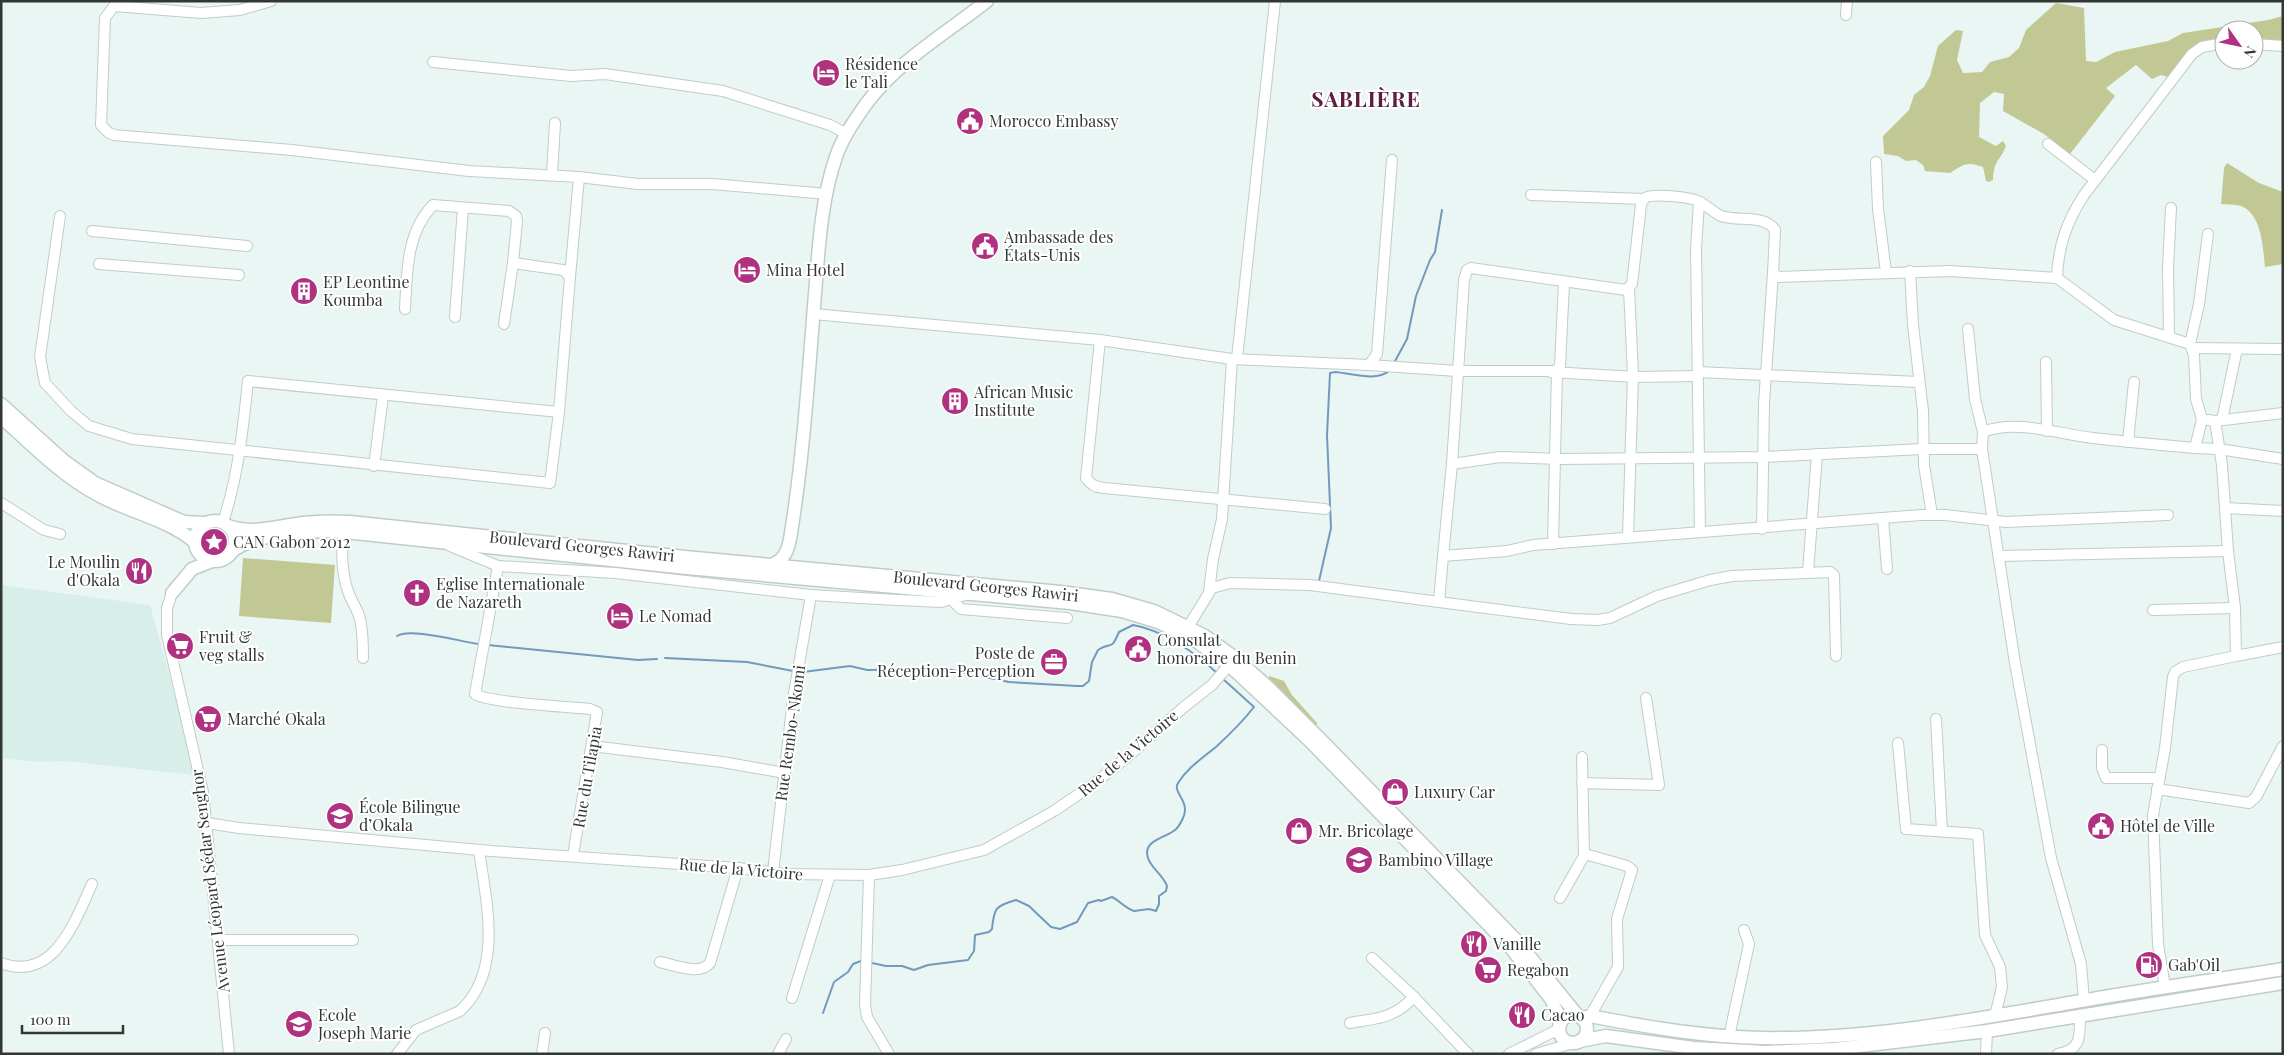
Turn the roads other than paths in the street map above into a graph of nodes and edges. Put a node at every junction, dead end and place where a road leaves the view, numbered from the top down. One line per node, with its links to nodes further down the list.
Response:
1 (271, 1): 15 (street)
2 (987, 1): 11 (main road)
3 (1275, 1): 48 (street)
4 (1848, 1): 5 (street)
5 (1846, 15)
6 (2214, 45): 17 (street)
7 (2264, 45): 8 (street)
8 (2283, 46)
9 (433, 62): 11 (street)
10 (555, 123): 15 (street)
11 (847, 134): 18 (main road)
12 (2048, 144): 17 (street)
13 (1392, 160): 50 (street)
14 (1876, 162): 31 (street)
15 (552, 175): 16 (street)
16 (579, 177): 18 (street); 34 (street)
17 (2095, 180): 35 (street)
18 (827, 194): 39 (main road)
19 (1531, 195): 20 (street)
20 (1644, 199): 21 (street); 37 (street)
21 (1699, 202): 32 (street); 53 (street)
22 (463, 208): 28 (street); 38 (street); 40 (street)
23 (2171, 208): 43 (street)
24 (60, 216): 72 (street)
25 (92, 231): 27 (street)
26 (2208, 234): 45 (street)
27 (247, 246)
28 (513, 263): 34 (street); 41 (street)
29 (99, 264): 33 (street)
30 (1910, 271): 31 (street); 35 (street); 56 (street)
31 (1886, 272): 32 (street)
32 (1773, 273): 54 (street)
33 (239, 275)
34 (570, 277): 60 (street)
35 (2057, 278): 43 (street)
36 (1564, 283): 37 (street); 51 (street); 52 (street)
37 (1629, 289): 55 (street)
38 (405, 309)
39 (813, 314): 44 (street); 101 (main road)
40 (456, 317)
41 (504, 324)
42 (1968, 328): 66 (street)
43 (2169, 336): 45 (street)
44 (1100, 340): 48 (street); 81 (street)
45 (2191, 346): 47 (street); 63 (street)
46 (2283, 348): 47 (street)
47 (2237, 349): 64 (street)
48 (1235, 359): 50 (street); 81 (street)
49 (2046, 362): 65 (street)
50 (1369, 365): 51 (street)
51 (1457, 372): 52 (street); 79 (street)
52 (1554, 372): 55 (street); 77 (street)
53 (1698, 374): 54 (street); 55 (street); 74 (street)
54 (1767, 375): 56 (street); 75 (street)
55 (1633, 377): 76 (street)
56 (1919, 382): 69 (street)
57 (2134, 382): 67 (street)
58 (383, 396): 60 (street); 72 (street); 80 (street)
59 (1, 404): 90 (main road)
60 (559, 412): 80 (street)
61 (2283, 413): 64 (street)
62 (1, 417): 99 (main road)
63 (2202, 419): 64 (street); 68 (street)
64 (2218, 421): 71 (street)
65 (2047, 431): 66 (street); 67 (street)
66 (1983, 432): 70 (street)
67 (2128, 442): 68 (street)
68 (2195, 448): 71 (street)
69 (1923, 449): 70 (street); 73 (street); 86 (street)
70 (1982, 449): 89 (street)
71 (2219, 449): 78 (street); 83 (street)
72 (240, 450): 80 (street); 92 (street)
73 (1817, 454): 75 (street); 91 (street)
74 (1698, 457): 75 (street); 76 (street); 95 (street)
75 (1763, 457): 93 (street)
76 (1632, 458): 77 (street); 97 (street)
77 (1556, 459): 79 (street); 100 (street)
78 (2283, 459)
79 (1452, 464): 104 (street)
80 (374, 466)
81 (1223, 499): 84 (street); 112 (street)
82 (1, 504): 96 (street)
83 (2225, 508): 85 (street); 103 (street)
84 (1325, 510)
85 (2283, 511)
86 (1932, 515): 88 (street); 89 (street)
87 (2168, 515): 89 (street)
88 (1883, 518): 91 (street); 110 (street)
89 (1992, 519): 105 (street)
90 (206, 523): 92 (main road); 99 (main road)
91 (1812, 523): 93 (street); 111 (street)
92 (226, 524): 102 (main road); 107 (main road, Boulevard Georges Rawiri)
93 (1762, 528): 95 (street)
94 (346, 532): 98 (main road, Boulevard Georges Rawiri); 102 (main road, Boulevard Georges Rawiri); 125 (street)
95 (1700, 532): 97 (street)
96 (60, 534)
97 (1628, 537): 100 (street)
98 (435, 540): 108 (street); 114 (main road, Boulevard Georges Rawiri)
99 (195, 544): 106 (main road); 113 (main road)
100 (1553, 544): 104 (street)
101 (789, 546): 107 (main road); 109 (main road)
102 (232, 552): 106 (main road)
103 (2228, 552): 105 (street); 118 (street)
104 (1443, 556): 117 (street)
105 (1999, 556): 160 (street)
106 (212, 561): 113 (main road)
107 (770, 565): 109 (main road, Boulevard Georges Rawiri)
108 (498, 566): 115 (street); 130 (street, Rue du Tilapia)
109 (803, 568): 121 (main road, Boulevard Georges Rawiri)
110 (1887, 569)
111 (1808, 572): 117 (street); 123 (street)
112 (1209, 592): 117 (street); 121 (street)
113 (172, 593): 138 (street, Avenue Léopard Sédar Senghor)
114 (970, 594): 116 (street); 126 (main road, Boulevard Georges Rawiri)
115 (811, 595): 116 (street); 134 (street, Rue Rembo-Nkomi)
116 (952, 600): 120 (street)
117 (1439, 602)
118 (2235, 608): 119 (street); 124 (street)
119 (2153, 610)
120 (1067, 618)
121 (1188, 626): 162 (main road, Boulevard Georges Rawiri)
122 (2283, 647): 124 (street)
123 (1836, 656)
124 (2236, 656): 135 (street)
125 (363, 658)
126 (1223, 673): 145 (street, Rue de la Victoire); 165 (main road, Boulevard Georges Rawiri)
127 (1646, 698): 136 (street)
128 (1936, 719): 139 (street)
129 (1898, 743): 139 (street)
130 (592, 746): 134 (street); 141 (street, Rue du Tilapia)
131 (2283, 746): 137 (street)
132 (2102, 750): 135 (street)
133 (1582, 757): 136 (street)
134 (785, 773): 144 (street, Rue Rembo-Nkomi)
135 (2159, 778): 137 (street)
136 (1582, 783): 142 (street)
137 (2157, 789): 157 (street)
138 (207, 823): 140 (street, Rue de la Victoire); 150 (street, Avenue Léopard Sédar Senghor)
139 (1942, 831): 161 (street)
140 (479, 850): 141 (street, Rue de la Victoire); 173 (street)
141 (573, 855): 143 (street, Rue de la Victoire)
142 (1584, 856): 148 (street); 162 (street)
143 (738, 868): 144 (street, Rue de la Victoire); 153 (street)
144 (773, 872): 146 (street, Rue de la Victoire)
145 (869, 874): 146 (street, Rue de la Victoire); 176 (street)
146 (830, 875): 159 (street)
147 (92, 884): 154 (street)
148 (1560, 898)
149 (1744, 930): 168 (street)
150 (219, 940): 151 (street); 172 (street, Avenue Léopard Sédar Senghor)
151 (353, 940)
152 (1372, 958): 158 (street)
153 (660, 962)
154 (1, 963)
155 (2283, 969): 157 (main road)
156 (2283, 983): 163 (main road)
157 (2165, 987): 160 (main road)
158 (1414, 997): 164 (street); 177 (street)
159 (792, 998)
160 (2084, 1000): 161 (main road)
161 (1995, 1016): 168 (main road)
162 (1583, 1017): 165 (main road); 168 (main road); 170 (main road)
163 (2075, 1017): 166 (main road); 181 (street)
164 (1350, 1023)
165 (1559, 1027): 170 (main road); 178 (street)
166 (1987, 1031): 171 (main road); 180 (street)
167 (545, 1033): 174 (street)
168 (1729, 1037)
169 (786, 1039): 175 (street)
170 (1577, 1042): 171 (main road); 179 (street)
171 (1785, 1053)
172 (229, 1054)
173 (397, 1054)
174 (542, 1054)
175 (778, 1054)
176 (889, 1054)
177 (1468, 1054)
178 (1509, 1054)
179 (1536, 1054)
180 (1986, 1054)
181 (2058, 1054)

